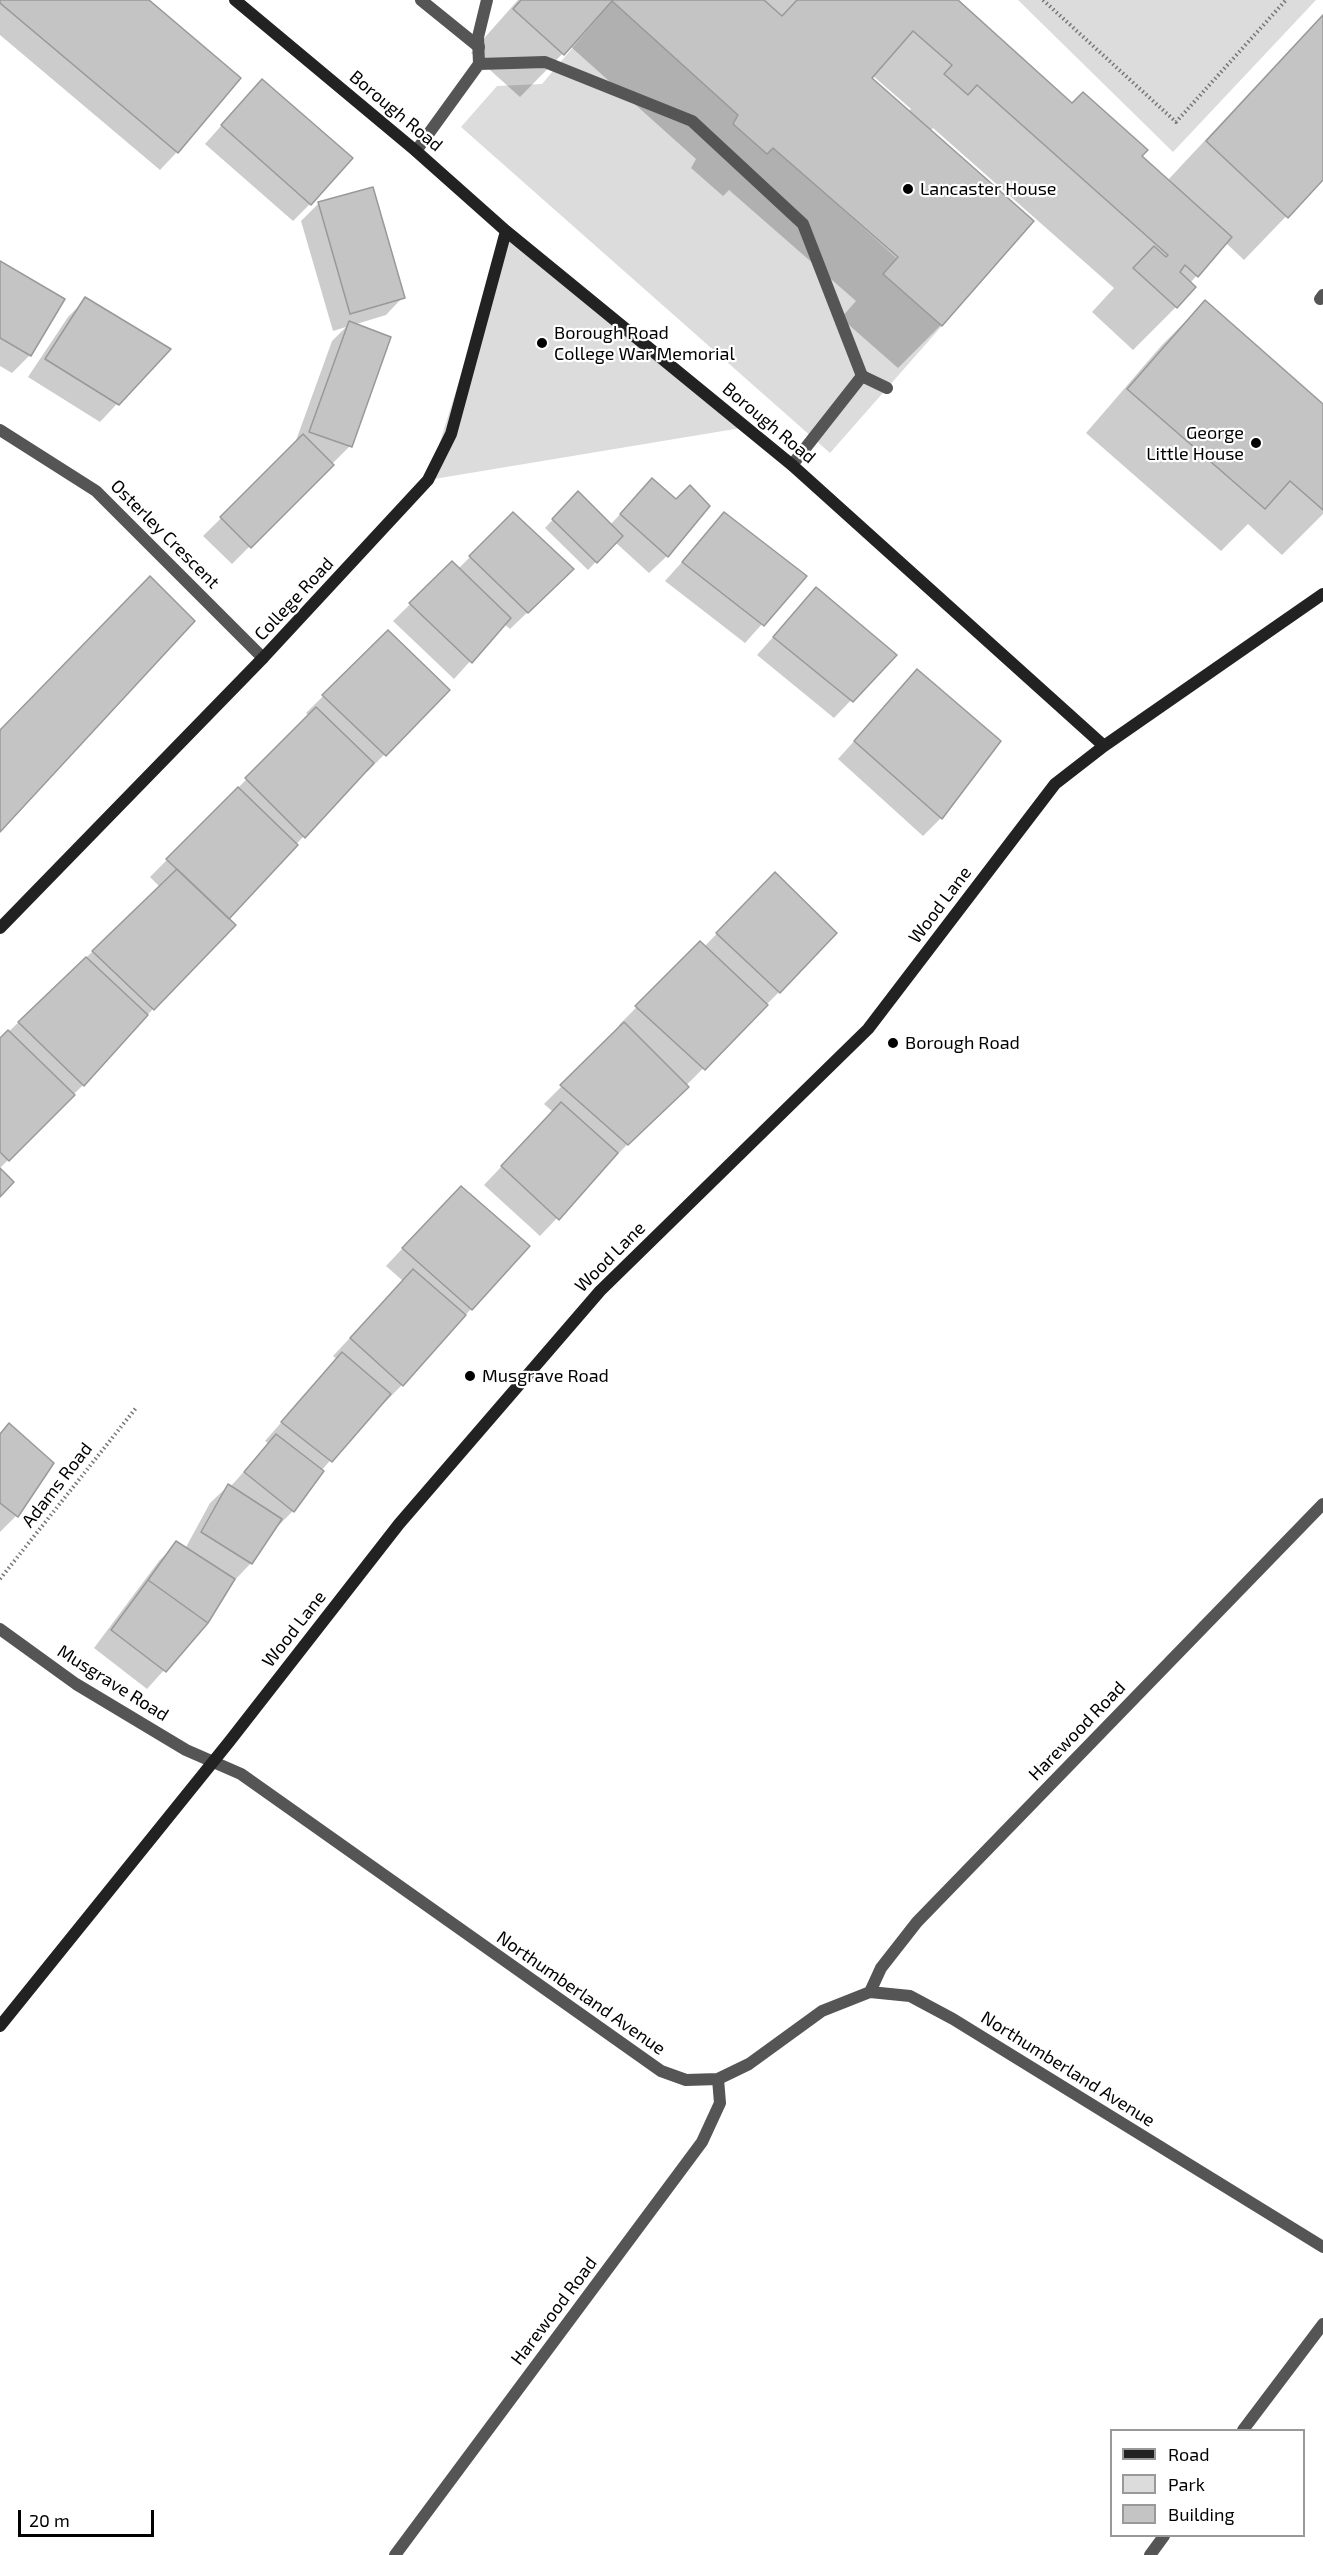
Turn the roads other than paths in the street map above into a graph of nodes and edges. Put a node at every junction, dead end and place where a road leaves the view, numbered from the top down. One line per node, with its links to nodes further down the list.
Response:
1 (235, 0): 6 (street, Borough Road)
2 (421, 0): 4 (street)
3 (487, 0): 4 (street)
4 (479, 46): 5 (street)
5 (479, 64): 6 (street); 8 (street)
6 (416, 151): 7 (street, Borough Road)
7 (506, 231): 11 (street, Borough Road); 13 (street, College Road)
8 (862, 376): 9 (street); 11 (street)
9 (887, 388)
10 (0, 430): 13 (street, Osterley Crescent)
11 (792, 465): 14 (street, Borough Road)
12 (1323, 594): 14 (street, Wood Lane)
13 (263, 658): 15 (street, College Road)
14 (1104, 746): 18 (street, Wood Lane)
15 (0, 928)
16 (1323, 1504): 19 (street, Harewood Road)
17 (0, 1629): 18 (street, Musgrave Road)
18 (211, 1761): 20 (street, Wood Lane); 21 (street, Northumberland Avenue)
19 (870, 1992): 21 (street, Northumberland Avenue); 22 (street, Northumberland Avenue)
20 (0, 2026)
21 (718, 2079): 26 (street, Harewood Road)
22 (1323, 2247)
23 (1323, 2324): 24 (street)
24 (1244, 2429)
25 (1163, 2537): 27 (street)
26 (394, 2555)
27 (1150, 2555)

